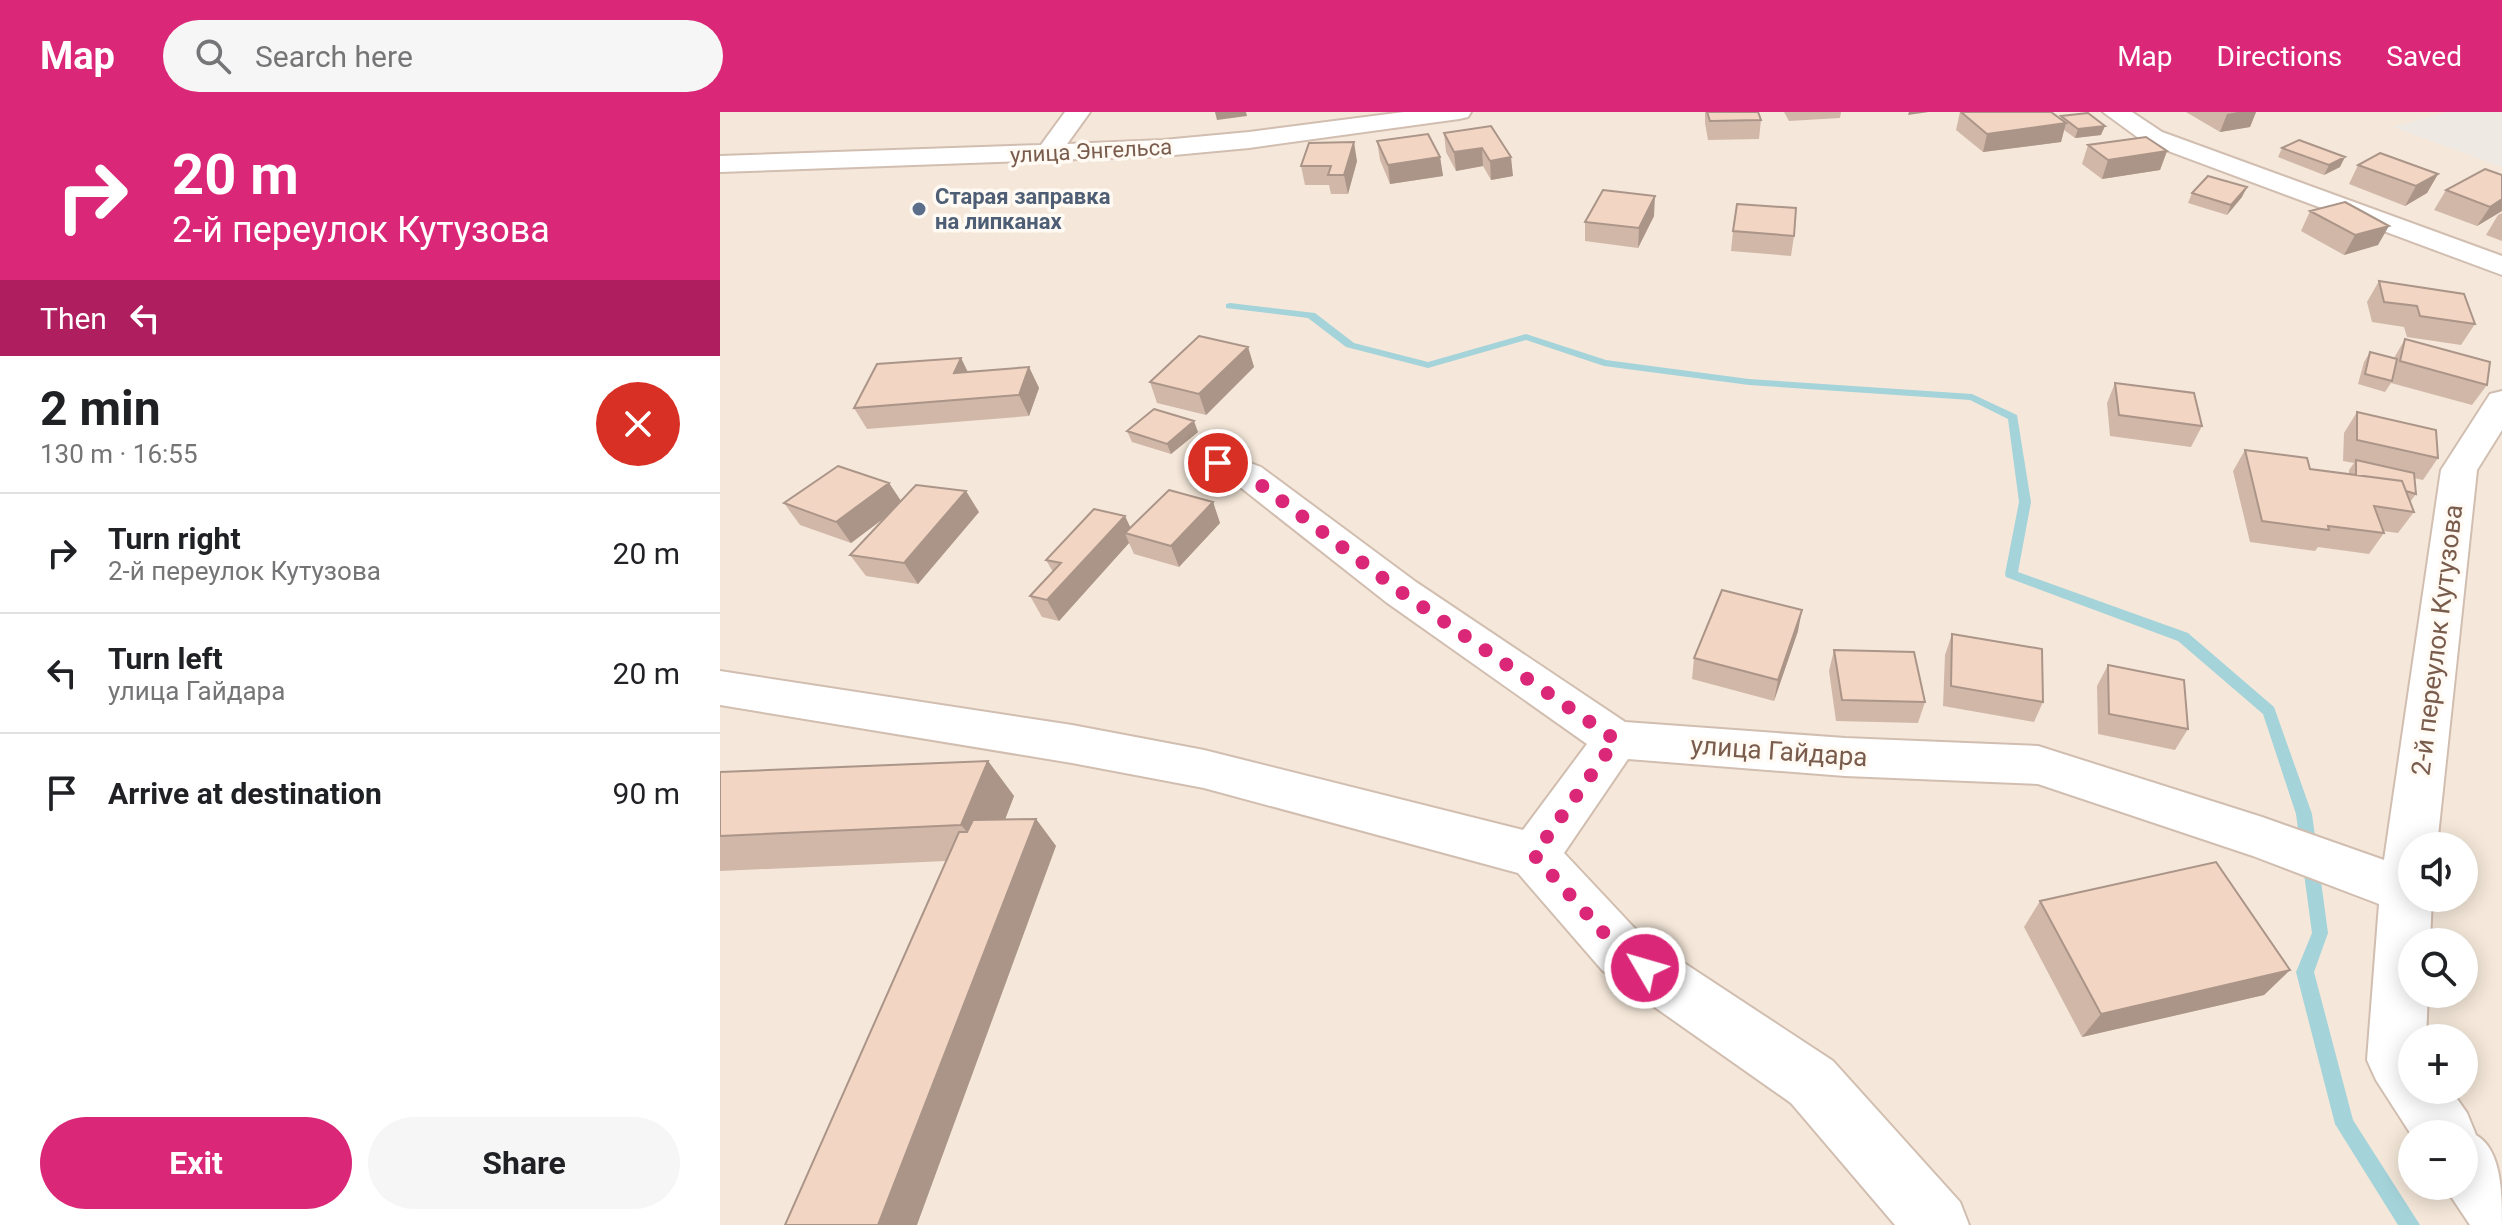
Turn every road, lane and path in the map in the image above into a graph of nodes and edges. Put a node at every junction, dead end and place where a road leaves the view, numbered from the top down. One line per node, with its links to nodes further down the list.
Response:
1 (1078, 112): 4 (street)
2 (1459, 112): 4 (street, улица Энгельса)
3 (2115, 112): 6 (street)
4 (1047, 154): 5 (street, улица Энгельса)
5 (720, 164)
6 (2502, 266)
7 (2502, 401): 11 (street, 2-й переулок Кутузова)
8 (1218, 463): 10 (street)
9 (720, 688): 12 (street)
10 (1616, 740): 12 (street); 13 (street, улица Гайдара)
11 (2413, 832)
12 (1534, 855): 20 (street)
13 (2398, 888)
14 (2405, 912): 15 (street, 2-й переулок Кутузова)
15 (2398, 1024)
16 (2398, 1026): 17 (street, 2-й переулок Кутузова)
17 (2398, 1063)
18 (2478, 1182): 19 (street)
19 (2502, 1218)
20 (1937, 1225)

